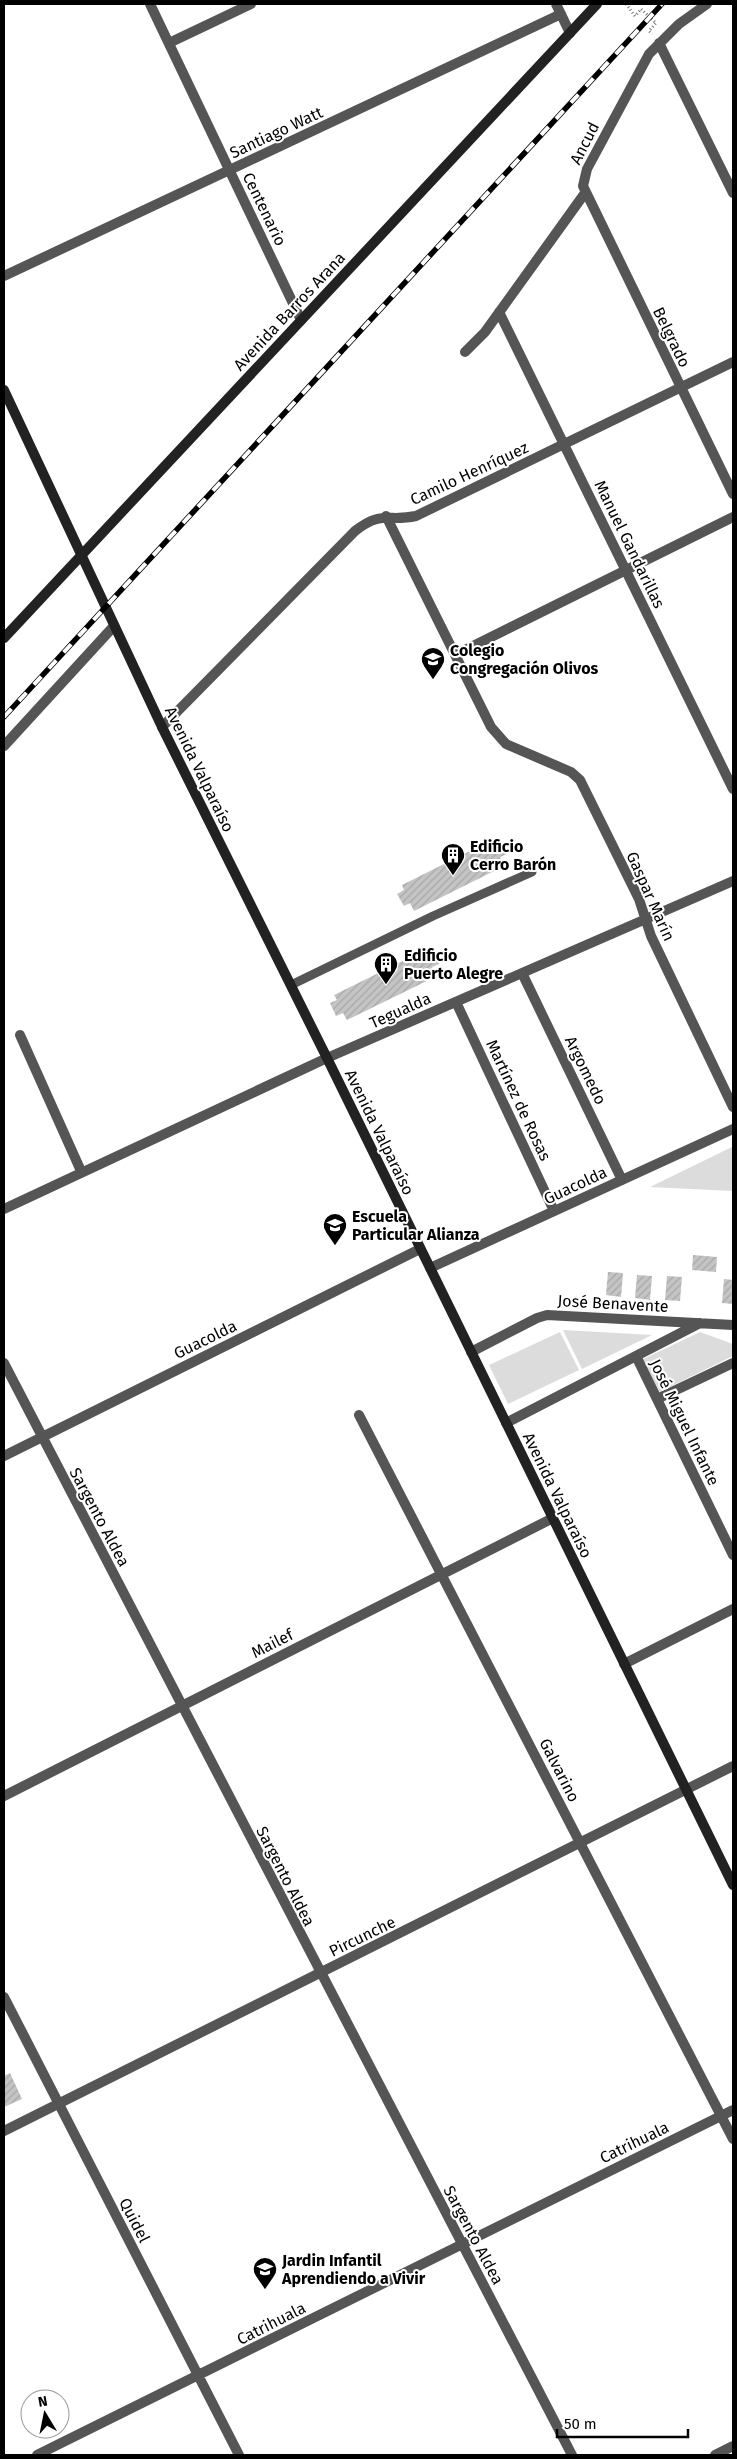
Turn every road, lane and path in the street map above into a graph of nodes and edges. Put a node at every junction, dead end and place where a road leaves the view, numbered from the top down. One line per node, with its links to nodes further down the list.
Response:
1 (150, 4): 9 (street, Centenario)
2 (252, 4): 9 (street)
3 (556, 4): 7 (street)
4 (597, 4): 8 (main road, Avenida Barros Arana)
5 (626, 4): 10 (path)
6 (707, 4): 10 (street, Ancud)
7 (561, 14): 8 (street); 11 (street, Santiago Watt)
8 (570, 32): 16 (main road, Avenida Barros Arana)
9 (169, 43): 11 (street, Centenario)
10 (659, 43): 12 (street, Ancud); 13 (street)
11 (230, 170): 14 (street, Santiago Watt); 16 (street, Centenario)
12 (585, 193): 15 (street); 19 (street, Belgrado)
13 (733, 193)
14 (4, 276)
15 (499, 312): 17 (street); 21 (street, Manuel Gandarillas)
16 (301, 320): 25 (main road, Avenida Barros Arana)
17 (465, 352)
18 (733, 362): 19 (street, Camilo Henríquez)
19 (681, 388): 21 (street, Camilo Henríquez); 22 (street, Belgrado)
20 (4, 390): 25 (main road, Avenida Valparaíso)
21 (565, 444): 23 (street, Camilo Henríquez); 26 (street, Manuel Gandarillas)
22 (733, 494)
23 (386, 516): 29 (street); 30 (street, Camilo Henríquez)
24 (733, 517): 26 (street)
25 (82, 554): 27 (main road, Avenida Valparaíso); 28 (main road, Avenida Barros Arana)
26 (626, 570): 29 (street); 32 (street, Manuel Gandarillas)
27 (114, 626): 30 (main road, Avenida Valparaíso); 31 (street)
28 (4, 638)
29 (457, 654): 35 (street, Gaspar Marín)
30 (162, 727): 37 (main road, Avenida Valparaíso)
31 (4, 746)
32 (733, 790)
33 (532, 872): 37 (lane)
34 (733, 881): 35 (street, Tegualda)
35 (646, 919): 36 (street, Tegualda); 41 (street, Gaspar Marín)
36 (522, 973): 38 (street, Tegualda); 44 (street, Argomedo)
37 (290, 985): 40 (main road, Avenida Valparaíso)
38 (456, 1002): 40 (street, Tegualda); 46 (street, Martínez de Rosas)
39 (20, 1035): 43 (street)
40 (327, 1058): 43 (street, Tegualda); 47 (main road, Avenida Valparaíso)
41 (733, 1107)
42 (733, 1129): 44 (street, Guacolda)
43 (81, 1171): 45 (street, Tegualda)
44 (622, 1180): 46 (street, Guacolda)
45 (4, 1209)
46 (554, 1211): 48 (street, Guacolda)
47 (420, 1249): 48 (main road, Avenida Valparaíso); 58 (street, Guacolda)
48 (430, 1268): 51 (main road, Avenida Valparaíso)
49 (702, 1322): 50 (street, José Benavente); 51 (street, José Benavente); 52 (street, José Benavente)
50 (733, 1325)
51 (471, 1352): 57 (main road, Avenida Valparaíso)
52 (636, 1356): 55 (street, José Miguel Infante); 57 (street, José Benavente)
53 (4, 1363): 58 (street, Sargento Aldea)
54 (733, 1363): 55 (street)
55 (657, 1399): 61 (street, José Miguel Infante)
56 (360, 1415): 62 (street, Galvarino)
57 (506, 1423): 60 (main road, Avenida Valparaíso)
58 (41, 1437): 59 (street, Guacolda); 65 (street, Sargento Aldea)
59 (4, 1456)
60 (553, 1518): 62 (street, Mailef); 64 (main road, Avenida Valparaíso)
61 (733, 1555)
62 (442, 1574): 65 (street, Mailef); 69 (street, Galvarino)
63 (733, 1609): 64 (street)
64 (624, 1664): 67 (main road, Avenida Valparaíso)
65 (181, 1705): 68 (street, Mailef); 71 (street, Sargento Aldea)
66 (733, 1766): 67 (street, Pircunche)
67 (686, 1790): 69 (street, Pircunche); 70 (main road, Avenida Valparaíso)
68 (4, 1796)
69 (581, 1844): 71 (street, Pircunche); 75 (street, Galvarino)
70 (733, 1885)
71 (320, 1974): 73 (street, Pircunche); 78 (street, Sargento Aldea)
72 (4, 1998): 73 (street, Quidel)
73 (58, 2103): 76 (street, Pircunche); 79 (street, Quidel)
74 (733, 2110): 75 (street, Catrihuala)
75 (721, 2116): 77 (street, Galvarino); 78 (street, Catrihuala)
76 (4, 2130)
77 (733, 2139)
78 (462, 2245): 79 (street, Catrihuala); 83 (street, Sargento Aldea)
79 (198, 2376): 81 (street, Catrihuala); 82 (street, Quidel)
80 (733, 2446): 84 (street)
81 (37, 2455)
82 (239, 2455)
83 (572, 2455)
84 (715, 2455)

